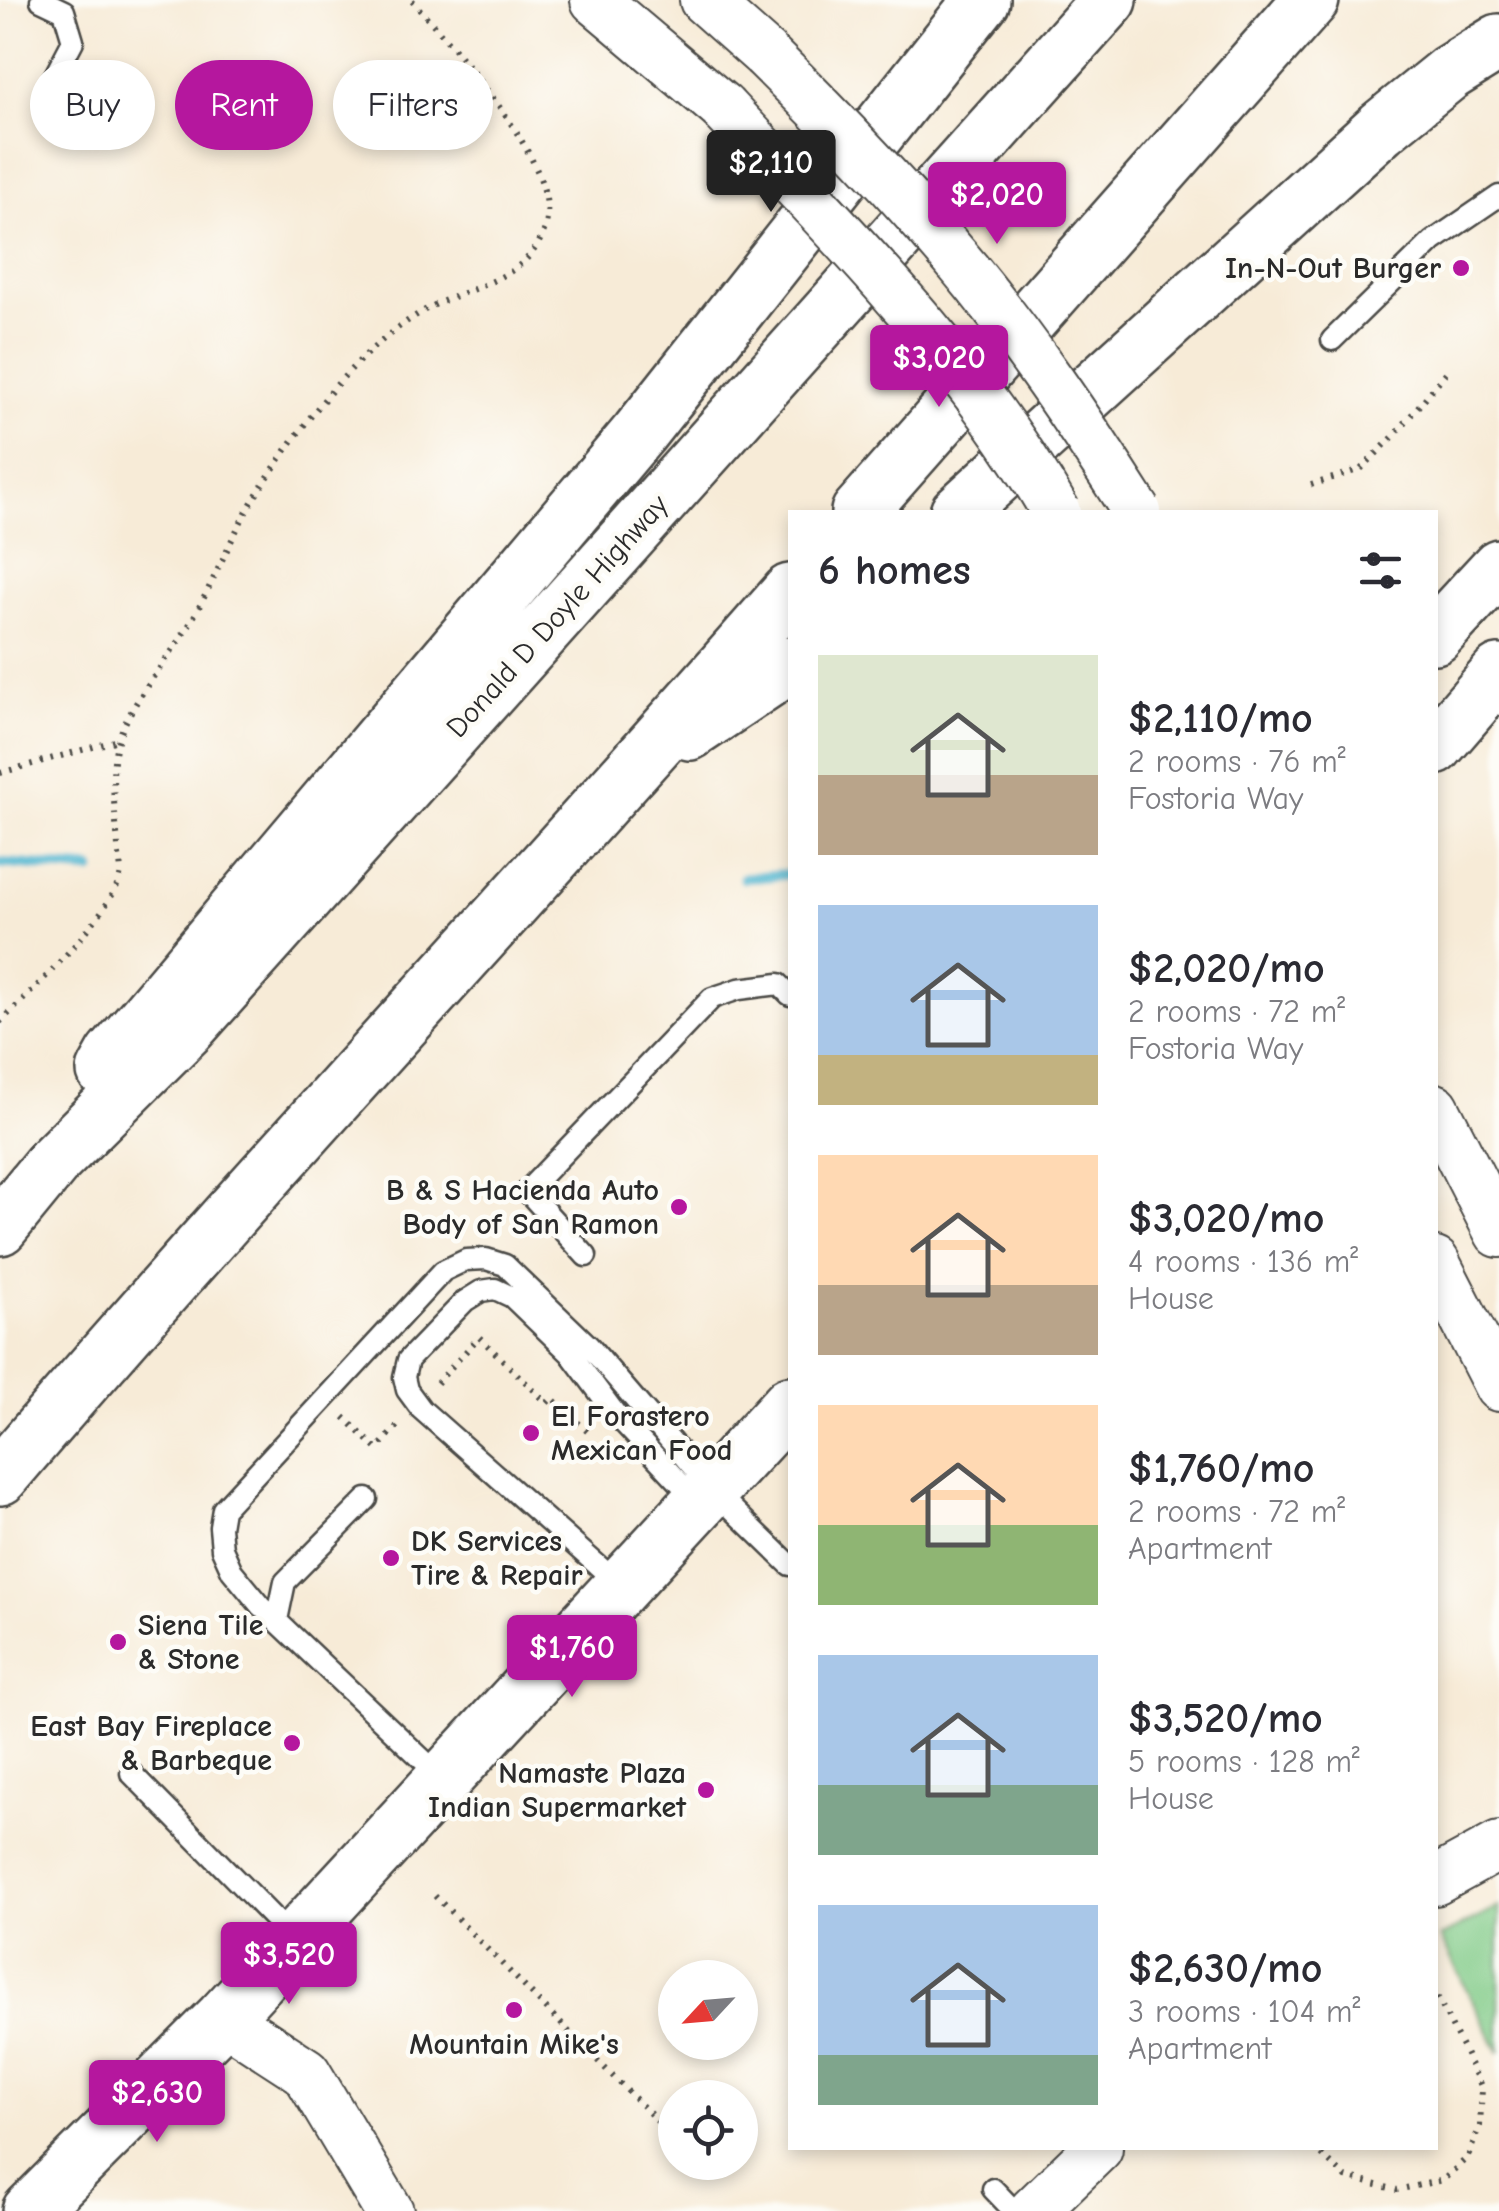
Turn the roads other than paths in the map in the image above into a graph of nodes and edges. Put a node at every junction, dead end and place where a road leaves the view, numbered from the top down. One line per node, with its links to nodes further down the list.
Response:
1 (42, 0): 8 (lane)
2 (595, 0): 13 (street, bridge)
3 (704, 0): 14 (street, bridge)
4 (982, 0): 24 (main road)
5 (1110, 0): 24 (main road, Donald D Doyle Highway)
6 (1312, 0): 11 (main road)
7 (1499, 42): 12 (main road)
8 (63, 60)
9 (1499, 196): 10 (lane)
10 (1332, 340)
11 (861, 510)
12 (960, 510)
13 (1055, 510)
14 (1136, 510)
15 (1499, 566): 17 (main road)
16 (788, 594): 21 (main road)
17 (1438, 633)
18 (788, 667): 21 (main road)
19 (1499, 673): 20 (main road)
20 (1438, 744)
21 (637, 766): 31 (main road)
22 (786, 987): 27 (lane)
23 (1438, 1114): 26 (street)
24 (54, 1161): 25 (main road, Donald D Doyle Highway)
25 (0, 1227)
26 (1499, 1233)
27 (586, 1256)
28 (1438, 1268): 29 (street)
29 (1499, 1387)
30 (788, 1406): 32 (main road)
31 (0, 1477)
32 (704, 1495): 34 (lane); 35 (main road); 35 (lane); 36 (lane)
33 (367, 1499): 36 (lane)
34 (788, 1563)
35 (620, 1585): 38 (main road)
36 (277, 1620): 38 (lane)
37 (131, 1773): 41 (lane)
38 (442, 1778): 41 (main road)
39 (1499, 1846): 40 (street)
40 (1438, 1879)
41 (294, 1939): 42 (main road)
42 (223, 2018): 45 (main road); 46 (street)
43 (1095, 2150): 44 (street)
44 (1013, 2200): 47 (lane)
45 (30, 2211)
46 (389, 2211)
47 (1014, 2211)

